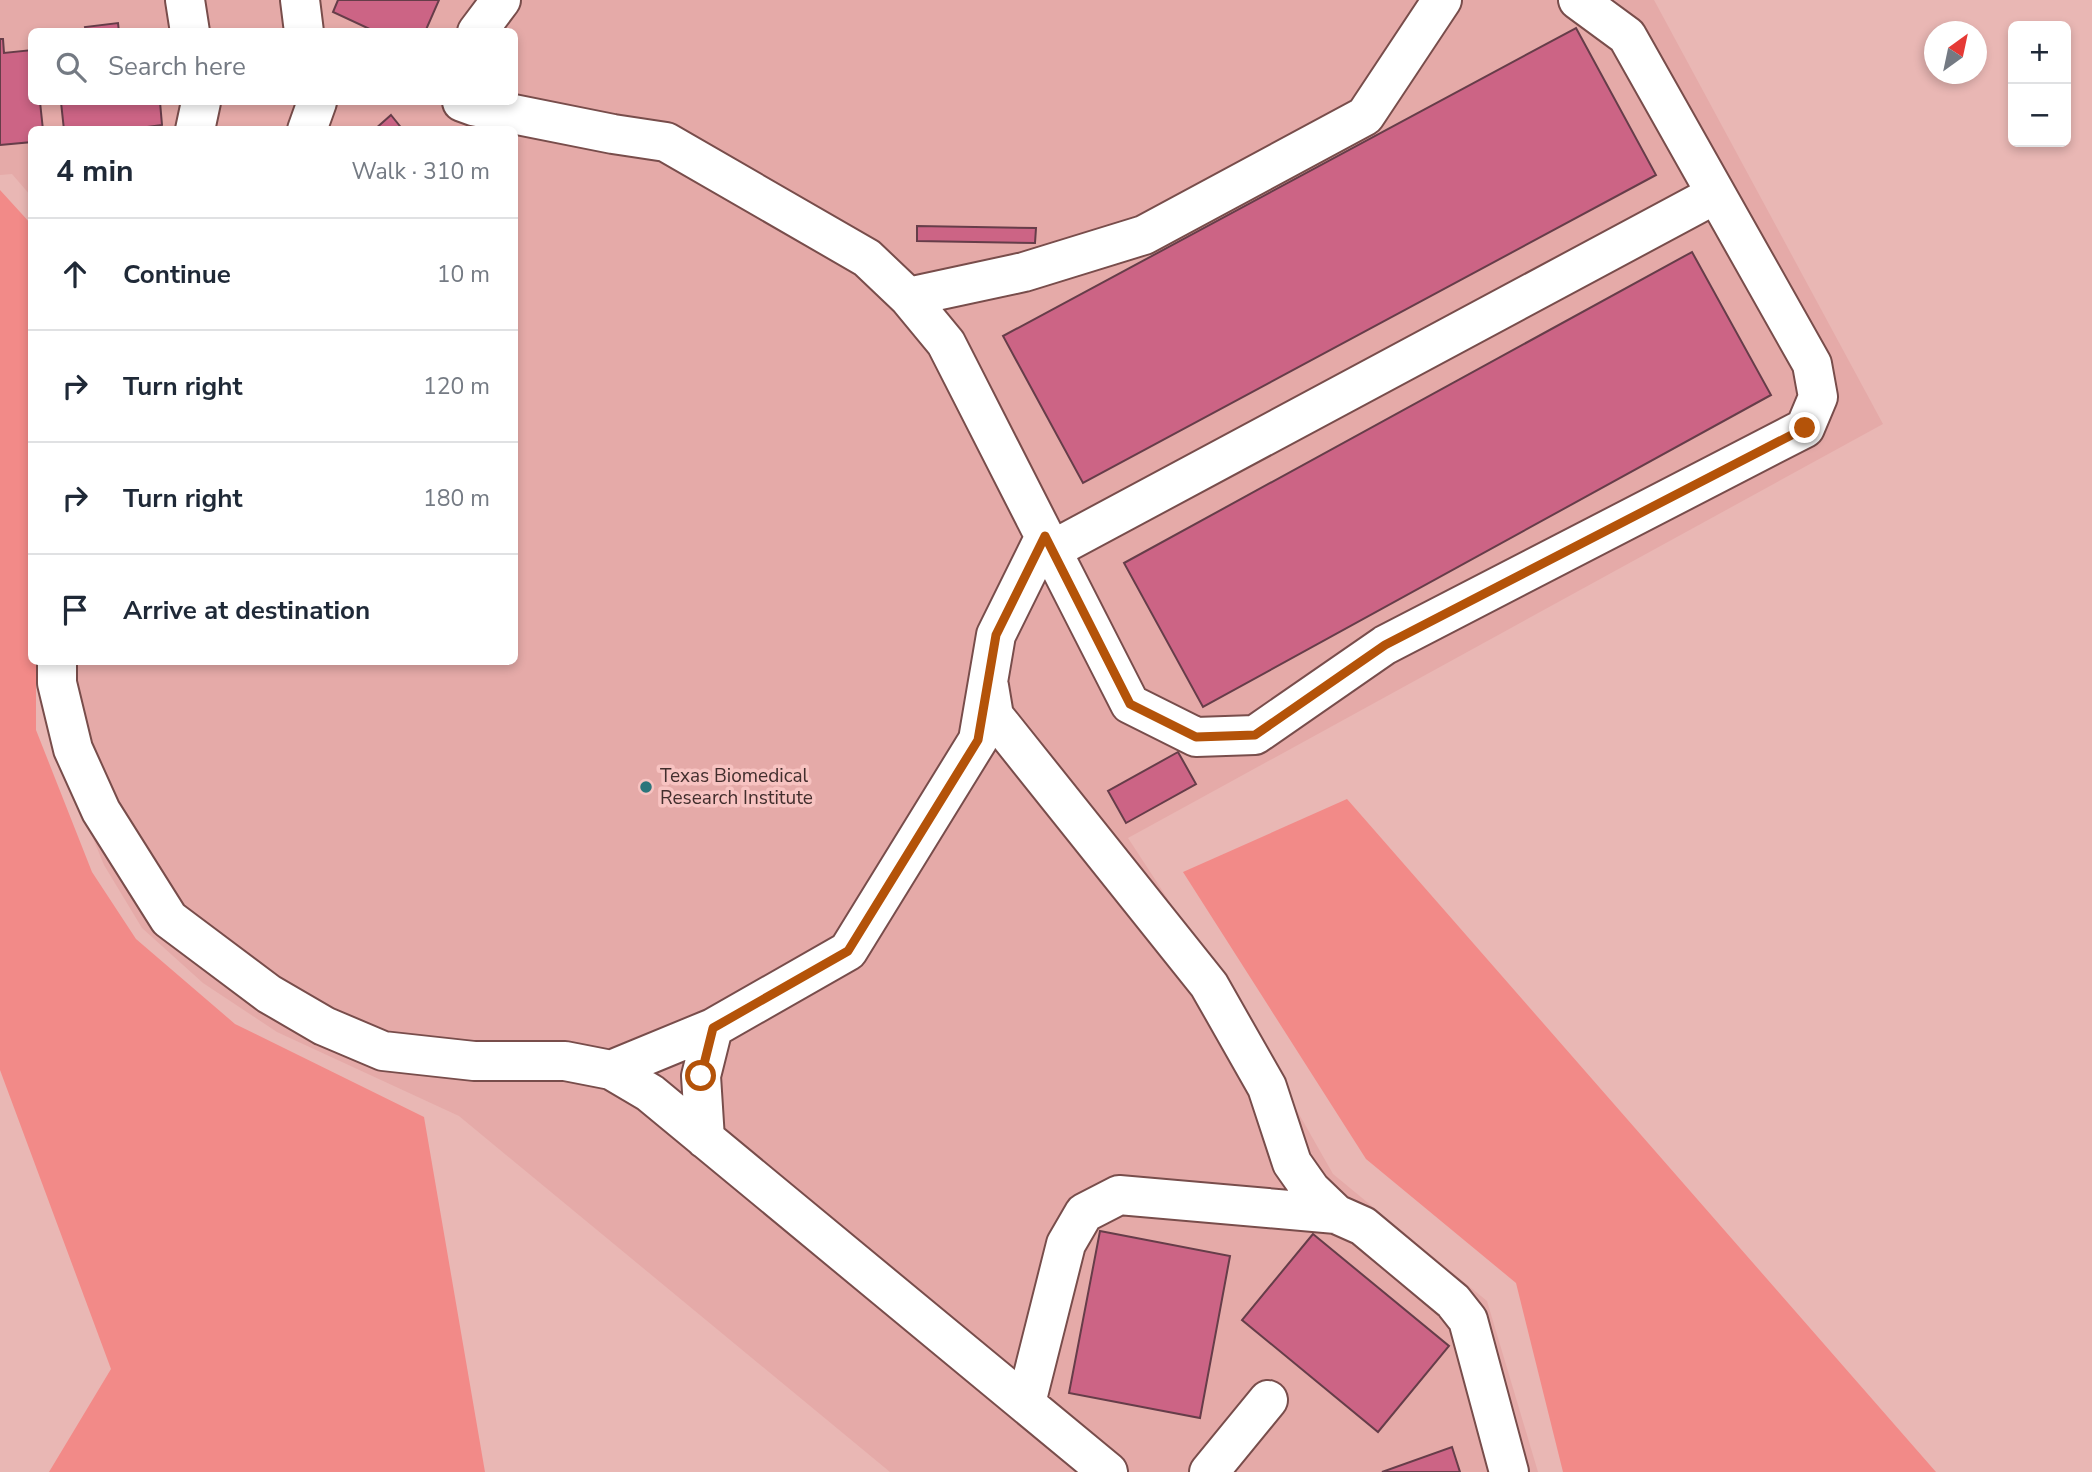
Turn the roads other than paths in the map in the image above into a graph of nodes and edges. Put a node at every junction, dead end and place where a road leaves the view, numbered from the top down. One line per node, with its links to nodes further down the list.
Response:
1 (185, 0): 6 (lane)
2 (300, 0): 7 (lane)
3 (501, 0): 8 (lane)
4 (1442, 0): 15 (lane)
5 (1578, 0): 14 (lane)
6 (189, 28)
7 (304, 28)
8 (480, 28)
9 (200, 105): 12 (lane)
10 (316, 105): 13 (lane)
11 (470, 105): 15 (lane)
12 (196, 126)
13 (308, 126)
14 (1716, 194): 16 (lane); 16 (lane)
15 (908, 297): 16 (lane)
16 (1048, 543): 18 (lane)
17 (57, 665): 20 (lane)
18 (988, 680): 19 (lane); 22 (lane)
19 (713, 1028): 20 (lane); 21 (lane)
20 (611, 1070): 21 (lane)
21 (705, 1139): 24 (lane)
22 (1336, 1214): 24 (lane); 27 (lane)
23 (1268, 1400): 26 (lane)
24 (1026, 1403): 25 (lane)
25 (1108, 1472)
26 (1209, 1472)
27 (1509, 1472)

